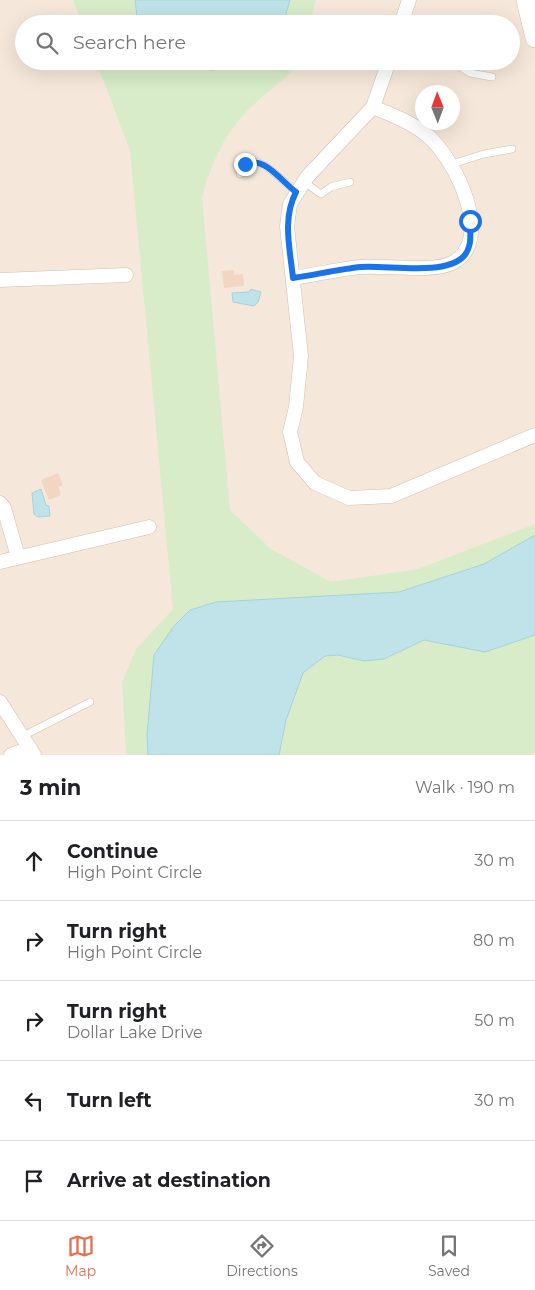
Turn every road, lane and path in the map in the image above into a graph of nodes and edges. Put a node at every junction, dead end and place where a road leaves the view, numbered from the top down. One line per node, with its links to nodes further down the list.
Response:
1 (409, 0): 3 (street)
2 (526, 0): 4 (street)
3 (404, 15)
4 (535, 38)
5 (386, 70): 8 (street)
6 (466, 70): 7 (lane)
7 (492, 77)
8 (373, 107): 10 (street); 13 (street)
9 (512, 148): 10 (lane)
10 (452, 164): 15 (street)
11 (240, 174): 13 (lane)
12 (350, 182): 13 (lane)
13 (300, 187): 15 (street)
14 (126, 275): 16 (street)
15 (293, 278): 17 (street)
16 (0, 280)
17 (535, 435)
18 (0, 503): 20 (street)
19 (149, 527): 20 (street)
20 (18, 557): 21 (street)
21 (0, 562)
22 (0, 702): 24 (street)
23 (90, 702): 24 (lane)
24 (29, 746): 25 (street)
25 (12, 755)

